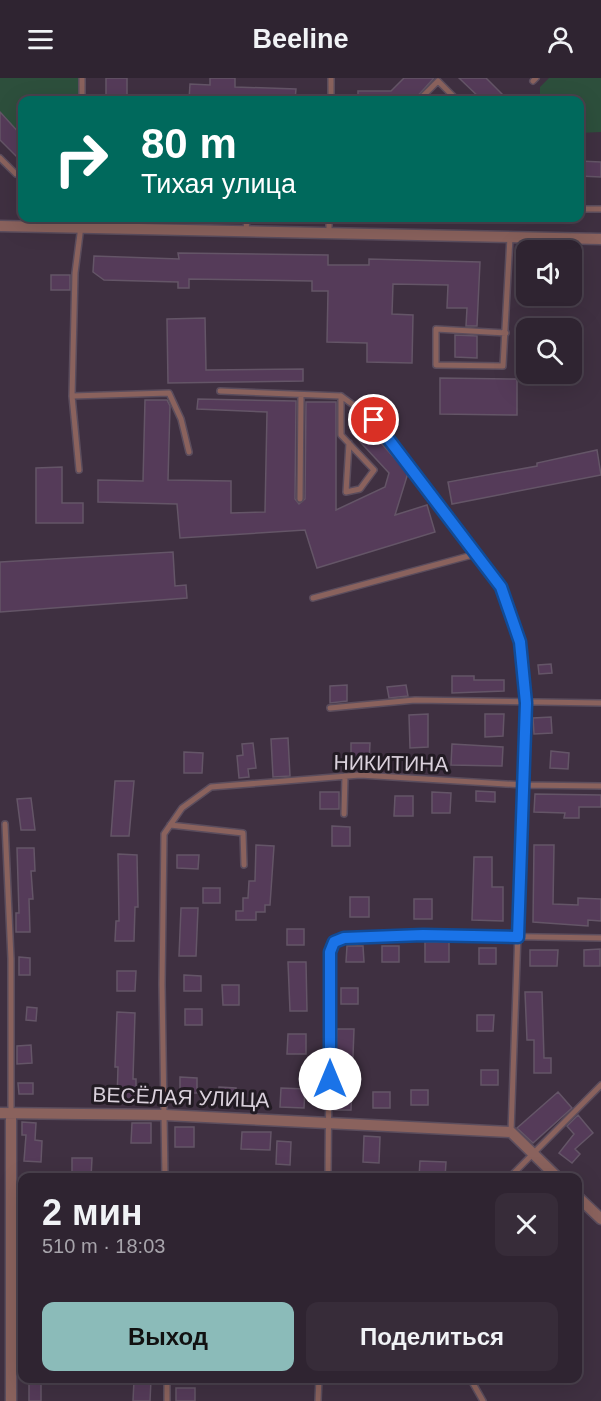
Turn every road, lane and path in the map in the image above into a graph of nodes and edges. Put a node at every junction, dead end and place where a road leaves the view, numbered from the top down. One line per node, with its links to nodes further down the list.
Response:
1 (82, 78): 4 (lane)
2 (331, 78): 5 (lane)
3 (439, 80): 6 (lane); 7 (lane)
4 (82, 96)
5 (331, 96)
6 (423, 96)
7 (453, 96)
8 (0, 158): 9 (lane)
9 (18, 174)
10 (584, 209): 11 (lane)
11 (601, 209)
12 (247, 222): 16 (lane)
13 (329, 222): 17 (lane)
14 (82, 223): 15 (street); 16 (street); 23 (lane)
15 (0, 226)
16 (246, 232): 17 (street)
17 (329, 234): 18 (street)
18 (510, 237): 19 (street); 20 (lane)
19 (601, 239)
20 (506, 333): 20 (lane)
21 (220, 391): 22 (lane)
22 (301, 395): 24 (lane); 28 (lane)
23 (72, 396): 26 (lane); 27 (lane)
24 (341, 396): 25 (lane); 29 (lane)
25 (349, 443): 25 (lane)
26 (189, 452)
27 (79, 471)
28 (300, 499)
29 (476, 554): 30 (lane); 31 (lane)
30 (313, 598)
31 (526, 703): 32 (lane); 33 (lane); 35 (lane)
32 (601, 703)
33 (330, 708)
34 (345, 776): 35 (lane, НИКИТИНА); 37 (lane); 39 (lane, НИКИТИНА)
35 (523, 785): 36 (lane, НИКИТИНА); 41 (lane)
36 (601, 786)
37 (344, 814)
38 (5, 824): 44 (lane)
39 (170, 825): 40 (lane); 45 (lane, НИКИТИНА)
40 (244, 865)
41 (518, 937): 42 (lane); 46 (lane); 47 (lane)
42 (601, 938)
43 (601, 1085): 48 (lane)
44 (6, 1113): 45 (street, ВЕСЁЛАЯ УЛИЦА); 58 (street)
45 (165, 1115): 46 (street, ВЕСЁЛАЯ УЛИЦА); 49 (lane)
46 (330, 1121): 47 (street, ВЕСЁЛАЯ УЛИЦА); 50 (lane)
47 (511, 1132): 48 (street)
48 (533, 1154): 51 (lane); 52 (street)
49 (165, 1173)
50 (328, 1173)
51 (514, 1173)
52 (553, 1173)
53 (582, 1201): 54 (street)
54 (601, 1220)
55 (167, 1383): 59 (lane)
56 (319, 1383): 60 (lane)
57 (473, 1383): 61 (lane)
58 (11, 1401)
59 (167, 1401)
60 (318, 1401)
61 (483, 1401)

